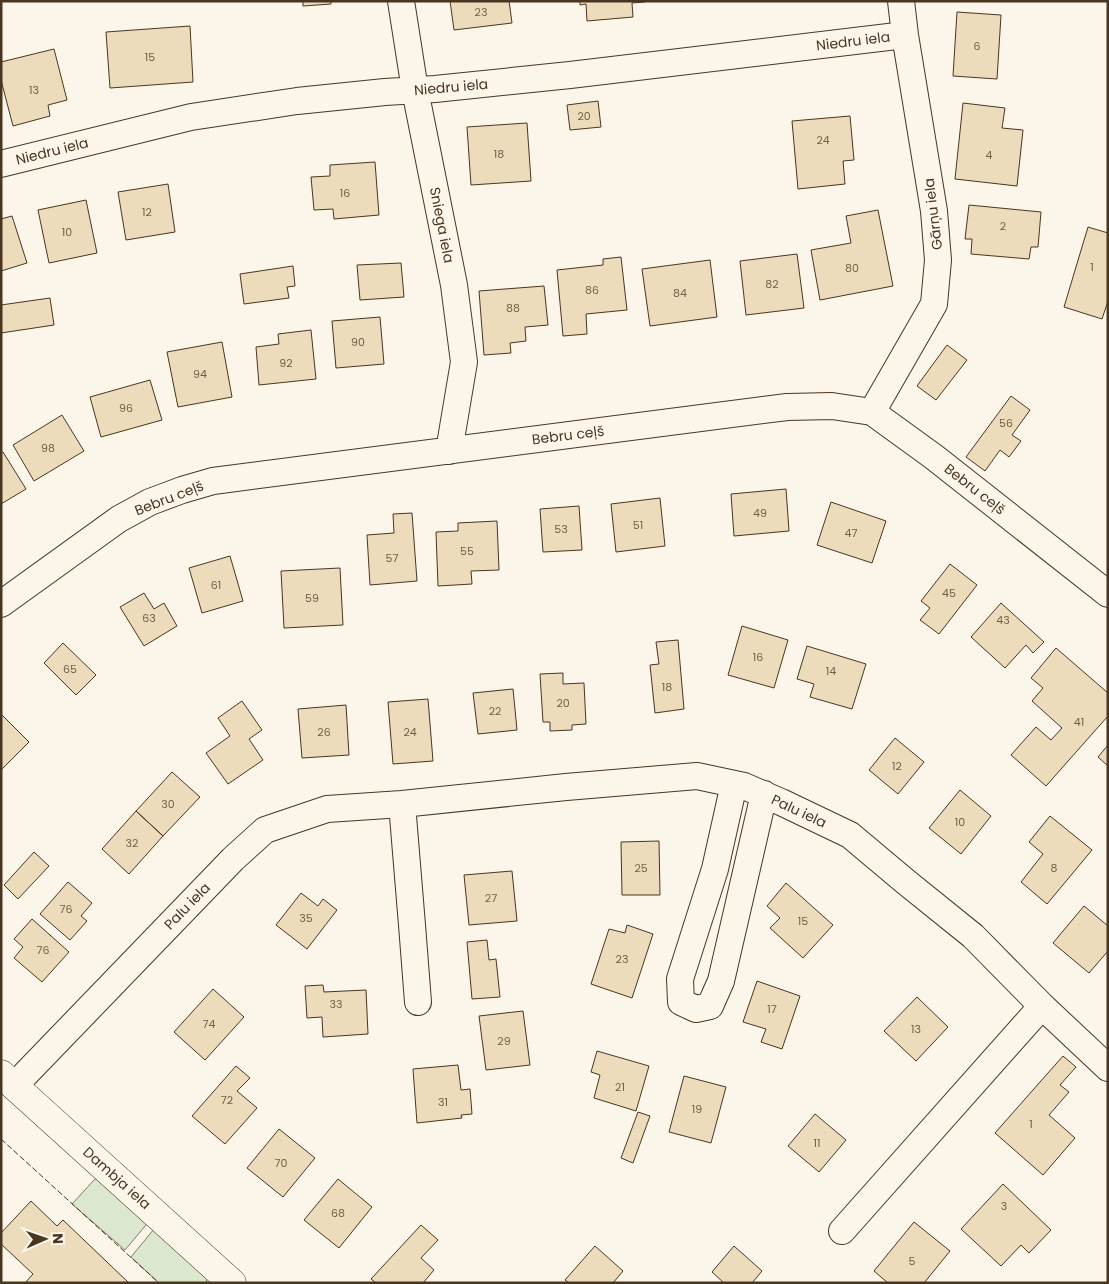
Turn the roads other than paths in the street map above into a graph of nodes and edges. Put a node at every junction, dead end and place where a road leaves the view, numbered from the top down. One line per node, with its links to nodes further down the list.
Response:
1 (401, 1): 4 (street, Sniega iela)
2 (901, 1): 3 (street, Gārņu iela)
3 (905, 34): 4 (street, Niedru iela); 6 (street, Gārņu iela)
4 (415, 90): 5 (street, Niedru iela); 7 (street, Sniega iela)
5 (1, 164)
6 (872, 412): 7 (street, Bebru ceļš); 8 (street, Bebru ceļš)
7 (449, 450): 9 (street, Bebru ceļš)
8 (1108, 594)
9 (1, 604)
10 (734, 784): 11 (street, Palu iela); 11 (street); 12 (street, Palu iela)
11 (764, 794): 14 (street, Palu iela)
12 (402, 804): 13 (street); 16 (street, Palu iela)
13 (418, 1002)
14 (1042, 1006): 15 (street, Palu iela); 17 (street)
15 (1108, 1068)
16 (8, 1080): 18 (street, Dambja iela)
17 (842, 1231)
18 (232, 1283)

